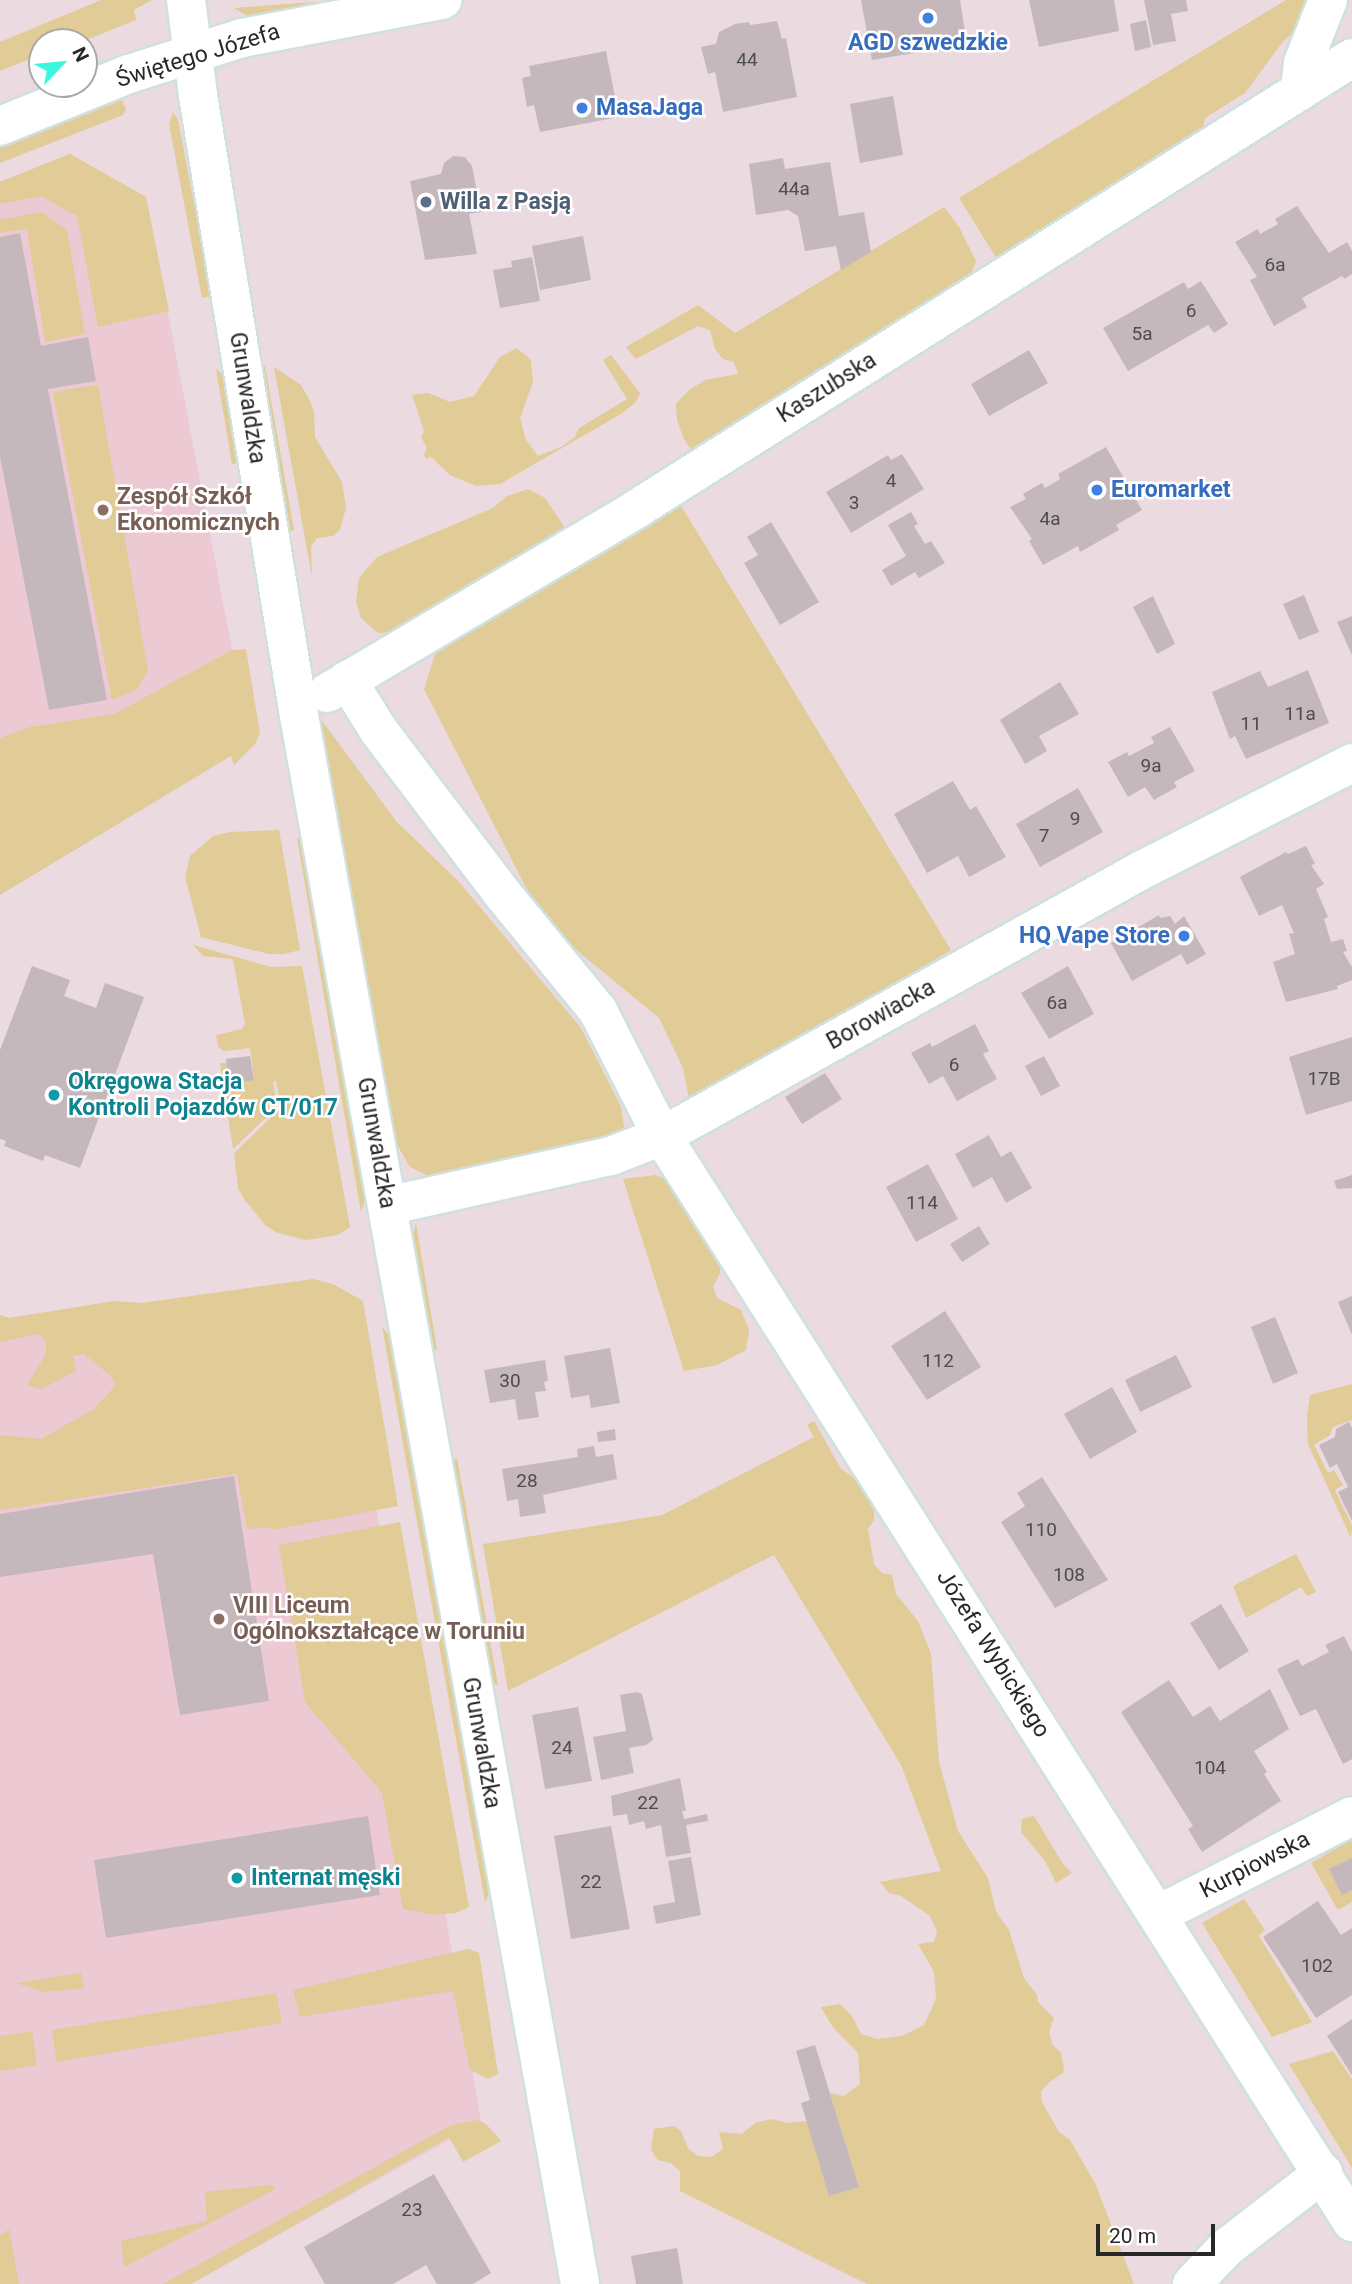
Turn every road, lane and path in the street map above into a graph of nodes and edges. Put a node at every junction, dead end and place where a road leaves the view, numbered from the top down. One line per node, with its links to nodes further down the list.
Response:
1 (186, 0): 4 (street, Grunwaldzka)
2 (443, 0): 4 (street, Świętego Józefa)
3 (1328, 0): 6 (street)
4 (192, 53): 7 (street, Świętego Józefa); 9 (street, Grunwaldzka)
5 (1352, 58): 6 (street, Kaszubska)
6 (1300, 91): 8 (street, Kaszubska)
7 (0, 126)
8 (347, 680): 9 (street, Kaszubska); 11 (street, Józefa Wybickiego)
9 (298, 710): 12 (street, Grunwaldzka)
10 (1352, 763): 11 (street, Borowiacka)
11 (662, 1136): 12 (street, Borowiacka); 14 (street, Józefa Wybickiego)
12 (387, 1206): 17 (street, Grunwaldzka)
13 (1352, 1816): 14 (street, Kurpiowska)
14 (1158, 1914): 15 (street, Józefa Wybickiego)
15 (1323, 2173): 16 (street, Józefa Wybickiego); 18 (street)
16 (1352, 2222)
17 (580, 2284)
18 (1192, 2284)

